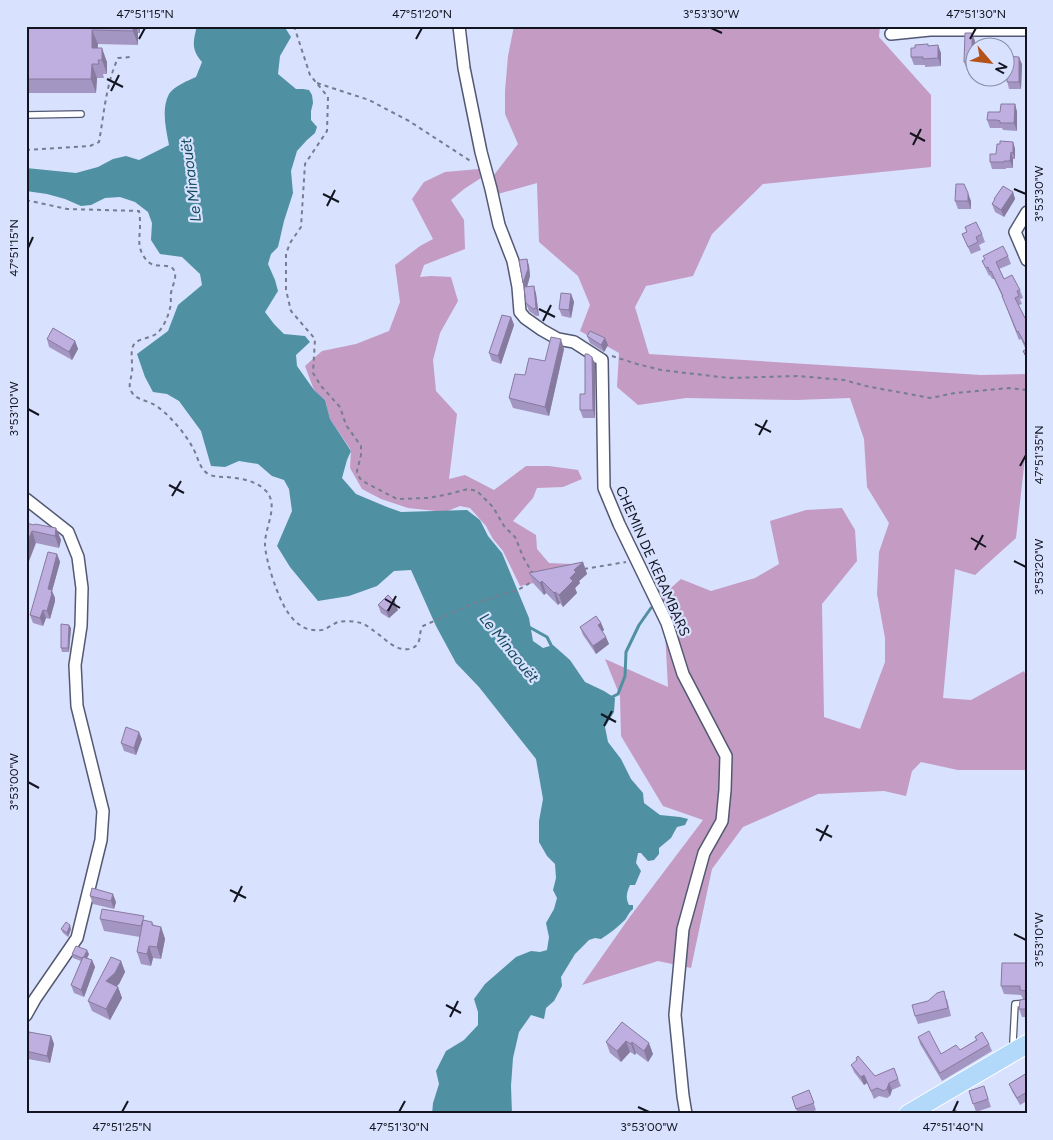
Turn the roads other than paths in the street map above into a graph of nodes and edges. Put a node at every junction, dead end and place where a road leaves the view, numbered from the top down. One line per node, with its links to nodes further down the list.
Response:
1 (459, 26): 14 (street, CHEMIN DE KERAMBARS)
2 (930, 28): 3 (street); 4 (street)
3 (1027, 30)
4 (891, 34)
5 (81, 114): 6 (lane)
6 (26, 115)
7 (1027, 212): 8 (street)
8 (1027, 260)
9 (26, 499): 11 (street)
10 (1027, 1003): 12 (lane)
11 (26, 1015)
12 (1022, 1046): 13 (main road)
13 (913, 1112)
14 (686, 1114)

